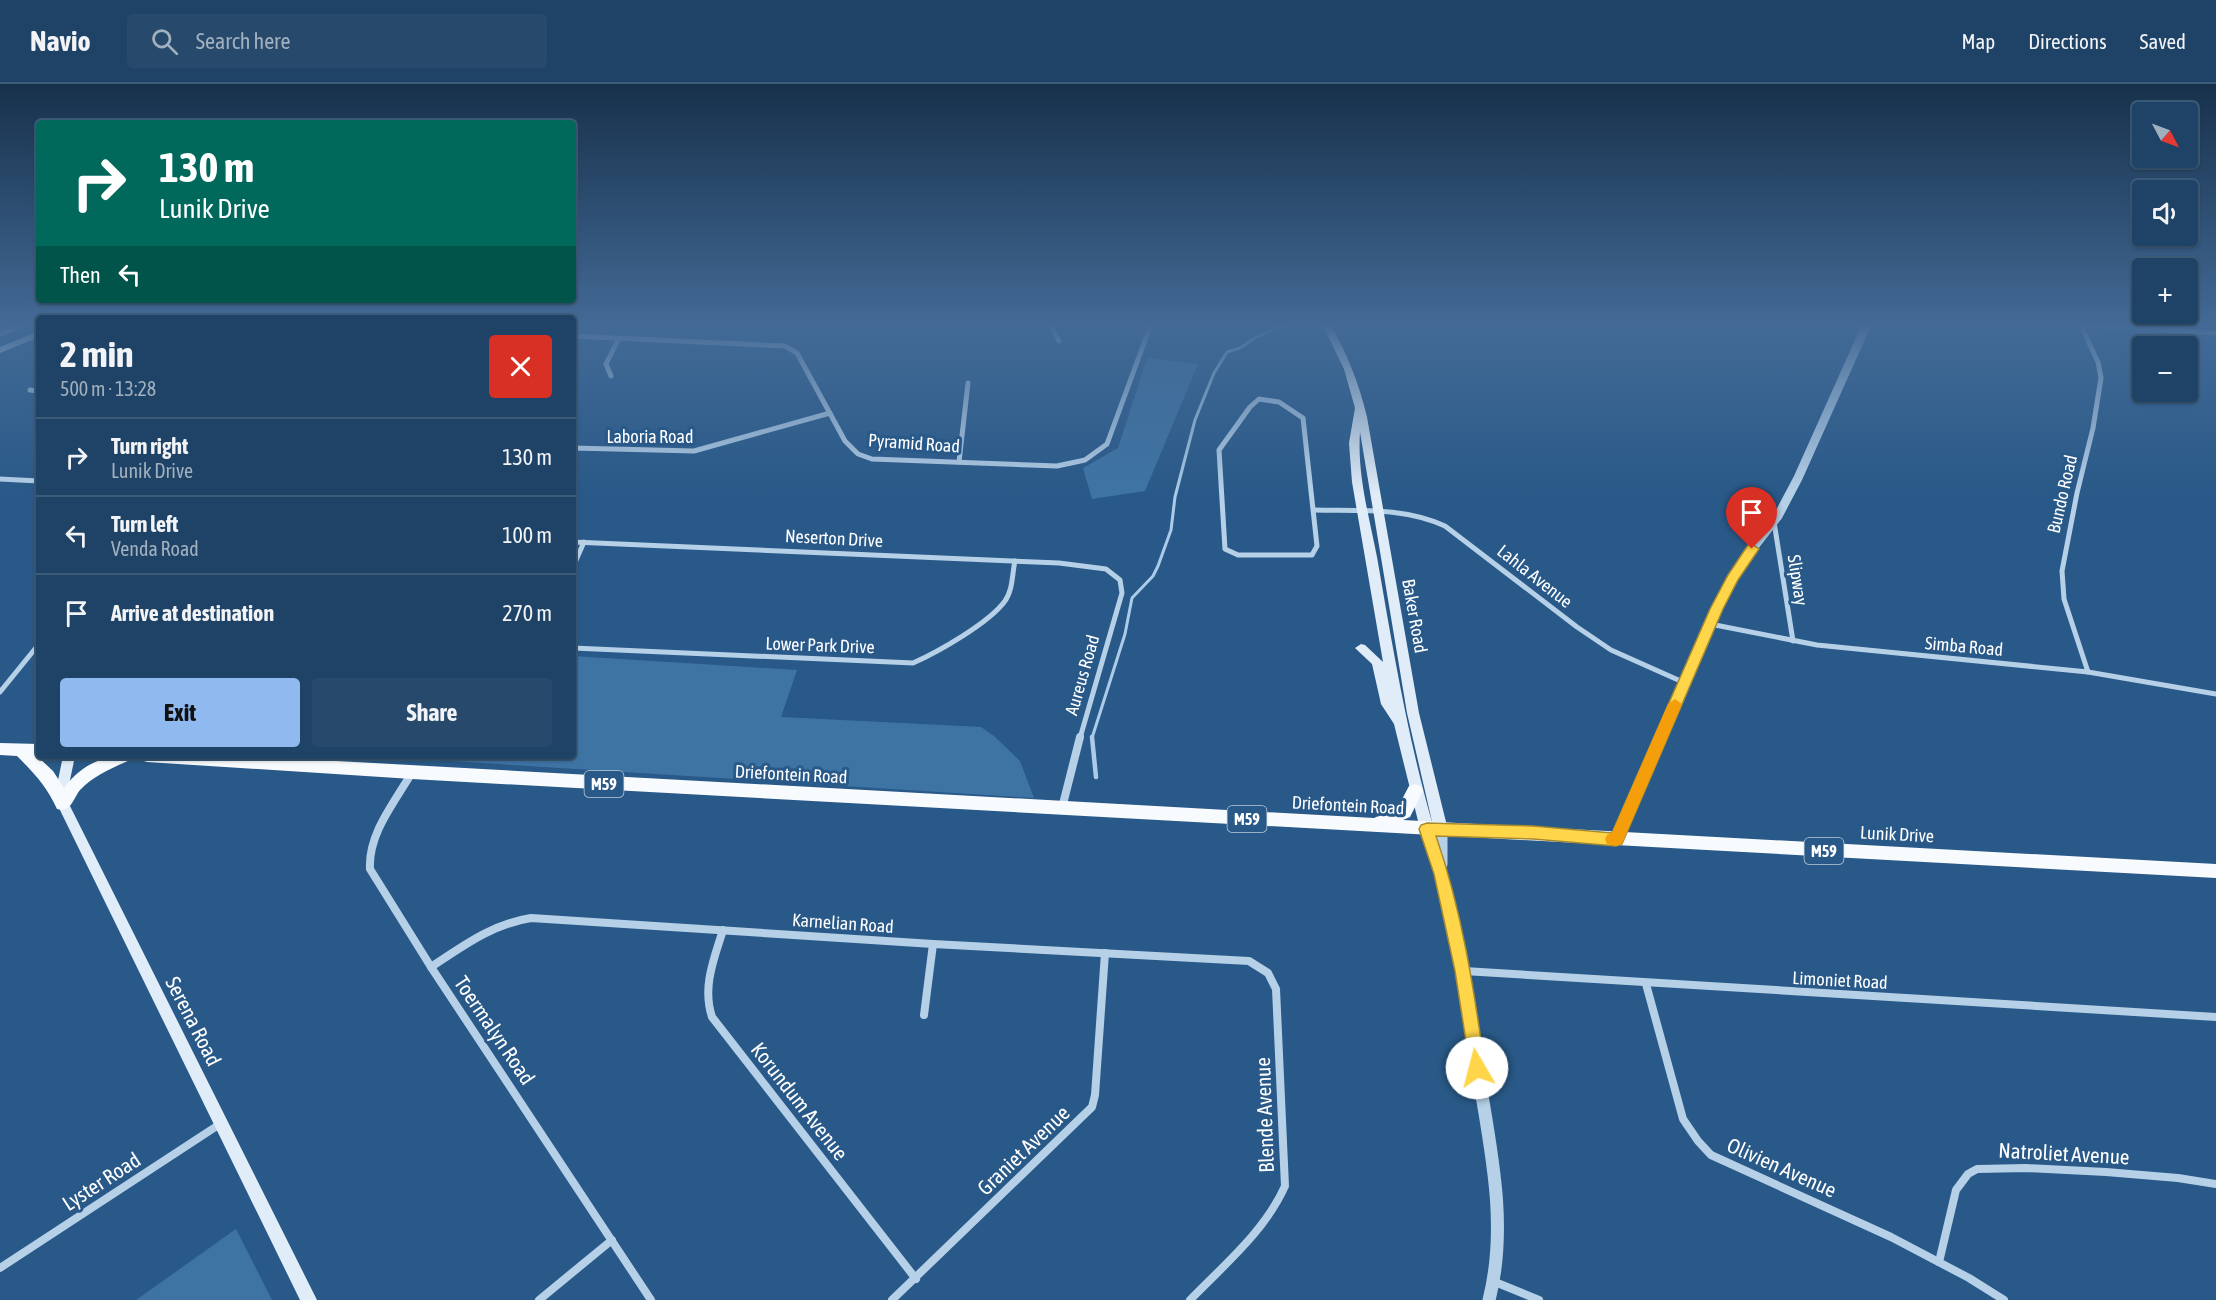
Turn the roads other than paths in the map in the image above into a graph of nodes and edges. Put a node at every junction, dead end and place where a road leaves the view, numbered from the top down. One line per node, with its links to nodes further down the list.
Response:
1 (812, 381): 10 (street, Pyramid Road)
2 (1132, 381): 12 (street, Pyramid Road)
3 (1351, 381): 9 (main road, Baker Road)
4 (1842, 381): 18 (street)
5 (2101, 381): 29 (street, Bundo Road)
6 (968, 383): 12 (street)
7 (30, 390): 8 (street)
8 (36, 391)
9 (1360, 407): 16 (main road, Baker Road); 17 (main road, Baker Road)
10 (830, 413): 11 (street, Laboria Road); 12 (street, Pyramid Road)
11 (576, 448)
12 (959, 462)
13 (0, 479): 14 (street)
14 (36, 481)
15 (1314, 510): 15 (street); 16 (street)
16 (1363, 511): 17 (street, Lahla Avenue); 33 (main road, Baker Road)
17 (1379, 511): 30 (street, Lahla Avenue); 45 (main road, Baker Road)
18 (1774, 522): 24 (street); 25 (street, Slipway)
19 (576, 542): 20 (street, Neserton Drive)
20 (584, 542): 21 (street); 22 (street, Neserton Drive)
21 (576, 560)
22 (1015, 561): 23 (street, Neserton Drive); 27 (street, Lower Park Drive)
23 (1093, 566): 43 (street, Aureus Road)
24 (1710, 624): 25 (street, Simba Road); 30 (street)
25 (1793, 641): 29 (street, Simba Road)
26 (36, 648): 31 (street)
27 (576, 648)
28 (1361, 648): 33 (main road)
29 (2088, 672): 32 (street, Simba Road)
30 (1685, 683): 46 (street)
31 (0, 692)
32 (2216, 694)
33 (1400, 724): 41 (main road, Baker Road)
34 (0, 749): 35 (main road)
35 (21, 750): 36 (main road); 42 (main road)
36 (36, 750)
37 (69, 759): 42 (main road)
38 (118, 759): 42 (main road)
39 (194, 759): 40 (main road, Driefontein Road / M59)
40 (412, 773): 43 (main road, Driefontein Road / M59); 51 (street, Toermalyn Road)
41 (1415, 791): 44 (main road); 45 (main road, Baker Road)
42 (63, 801): 57 (main road, Serena Road)
43 (1062, 809): 44 (main road, Driefontein Road / M59)
44 (1376, 825): 45 (main road, Driefontein Road / M59)
45 (1433, 829): 46 (main road, Lunik Drive / M59); 53 (street)
46 (1616, 839): 47 (main road, Lunik Drive / M59)
47 (2216, 871)
48 (723, 930): 49 (street, Karnelian Road); 51 (street, Karnelian Road); 62 (street, Korundum Avenue)
49 (933, 944): 50 (street, Karnelian Road); 55 (street)
50 (1105, 953): 52 (street, Karnelian Road); 62 (street, Graniet Avenue)
51 (431, 968): 59 (street, Toermalyn Road)
52 (1264, 969): 68 (street, Blende Avenue)
53 (1463, 971): 54 (street, Limoniet Road); 63 (street)
54 (1646, 984): 56 (street, Limoniet Road); 60 (street, Olivien Avenue)
55 (924, 1015)
56 (2216, 1017)
57 (222, 1123): 61 (street, Lyster Road); 64 (main road, Serena Road)
58 (2216, 1184): 60 (street, Natroliet Avenue)
59 (612, 1240): 65 (street); 66 (street, Toermalyn Road)
60 (1939, 1262): 71 (street, Olivien Avenue)
61 (0, 1269)
62 (915, 1279): 67 (street, Graniet Avenue)
63 (1495, 1282): 69 (street); 70 (street)
64 (309, 1300)
65 (539, 1300)
66 (651, 1300)
67 (892, 1300)
68 (1190, 1300)
69 (1490, 1300)
70 (1539, 1300)
71 (2004, 1300)

